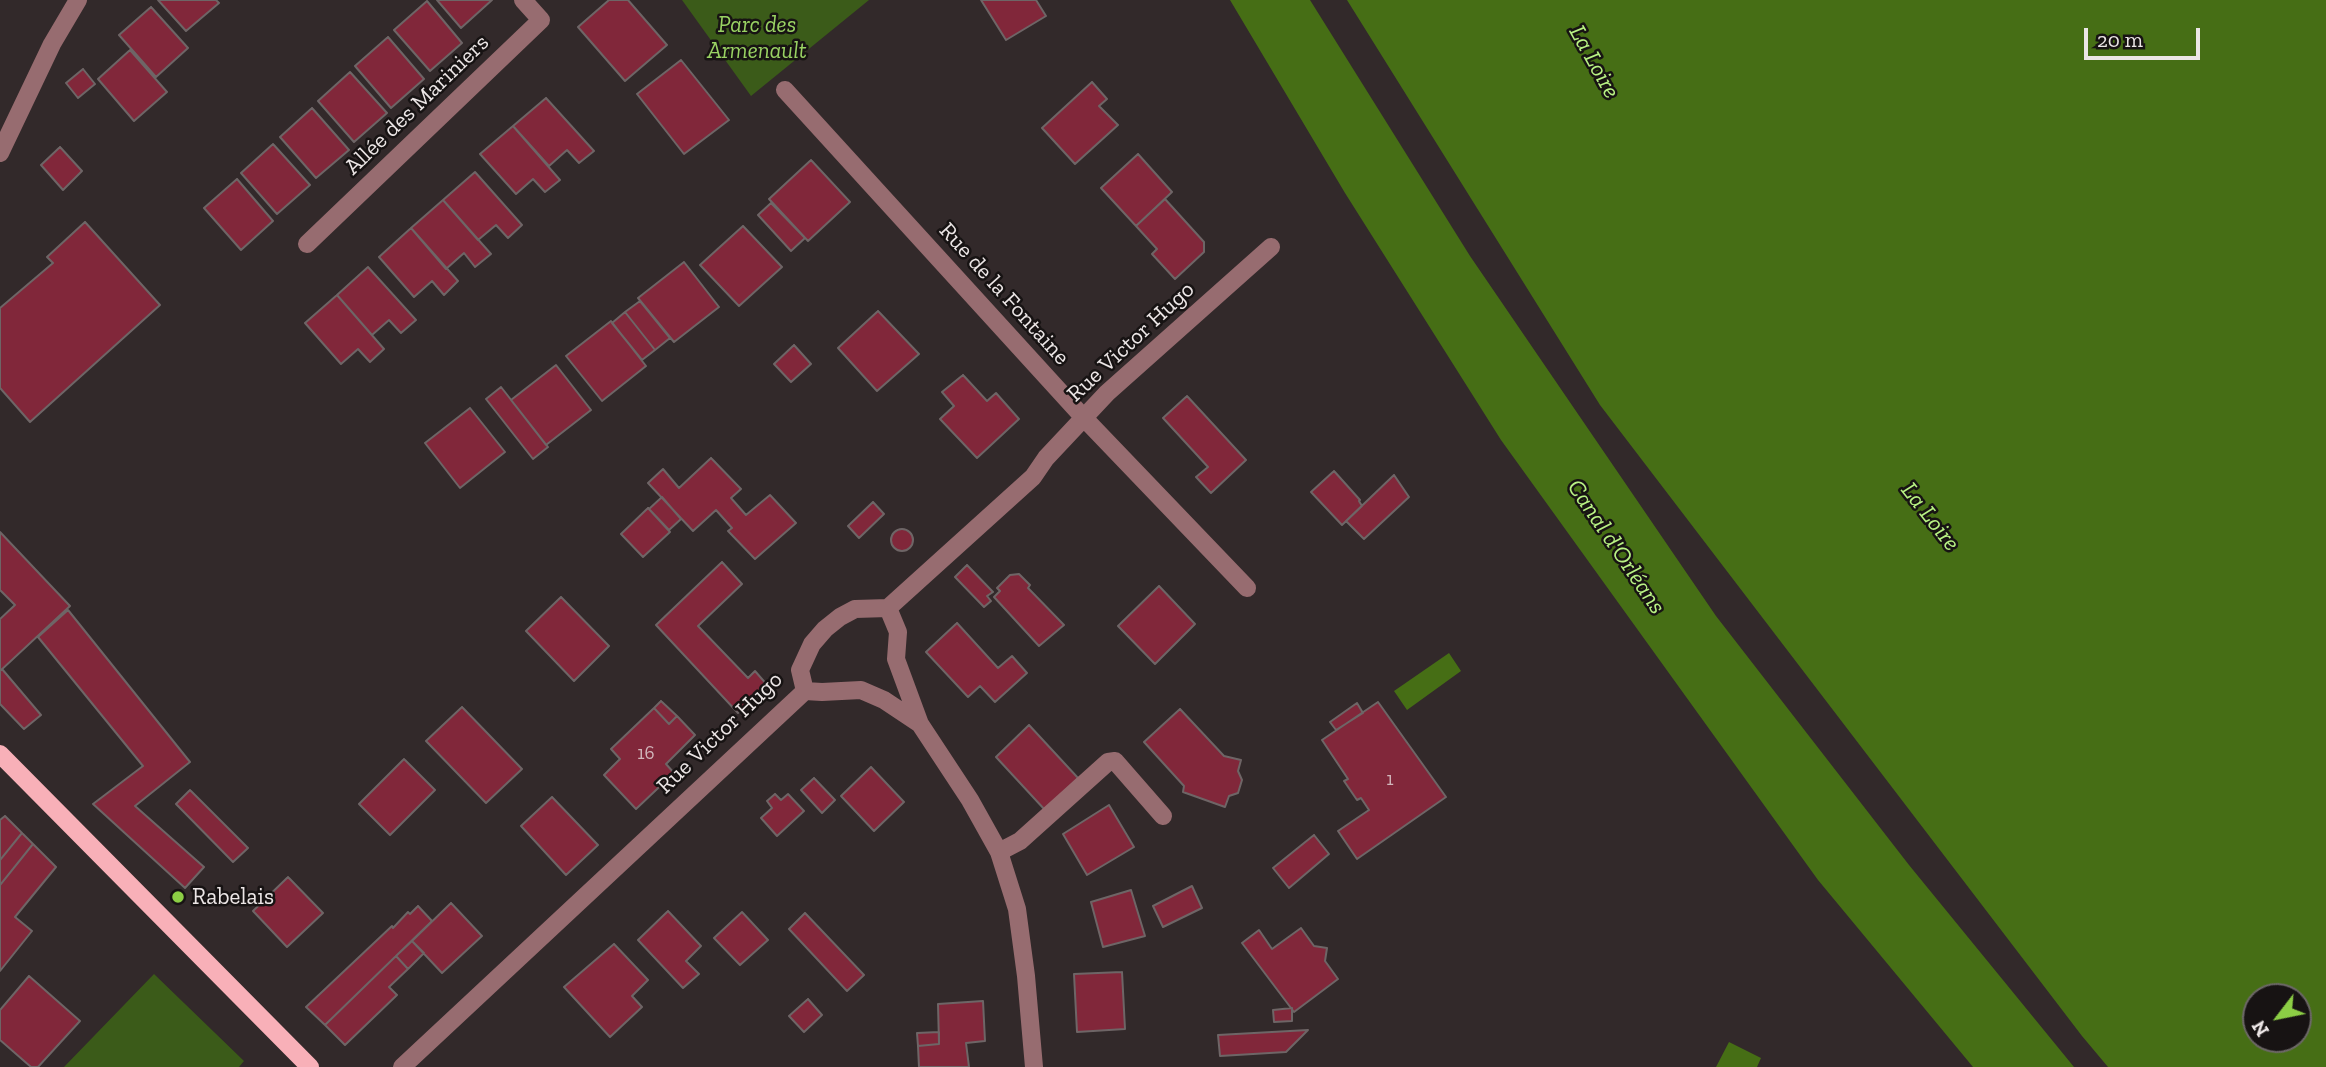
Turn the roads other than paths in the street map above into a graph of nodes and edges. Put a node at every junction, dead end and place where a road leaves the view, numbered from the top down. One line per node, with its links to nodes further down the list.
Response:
1 (78, 0): 4 (street)
2 (523, 0): 5 (street, Allée des Mariniers)
3 (785, 90): 7 (street, Rue de la Fontaine)
4 (1, 150)
5 (307, 244)
6 (1271, 247): 7 (street, Rue Victor Hugo)
7 (1084, 418): 8 (street, Rue de la Fontaine); 9 (street, Rue Victor Hugo)
8 (1247, 588)
9 (888, 607): 10 (street, Rue Victor Hugo); 11 (street)
10 (805, 691): 11 (street); 16 (street, Rue Victor Hugo)
11 (920, 724): 14 (street)
12 (0, 754): 15 (main road)
13 (1163, 817): 14 (street)
14 (999, 852): 17 (street)
15 (310, 1067)
16 (402, 1067)
17 (1034, 1067)

